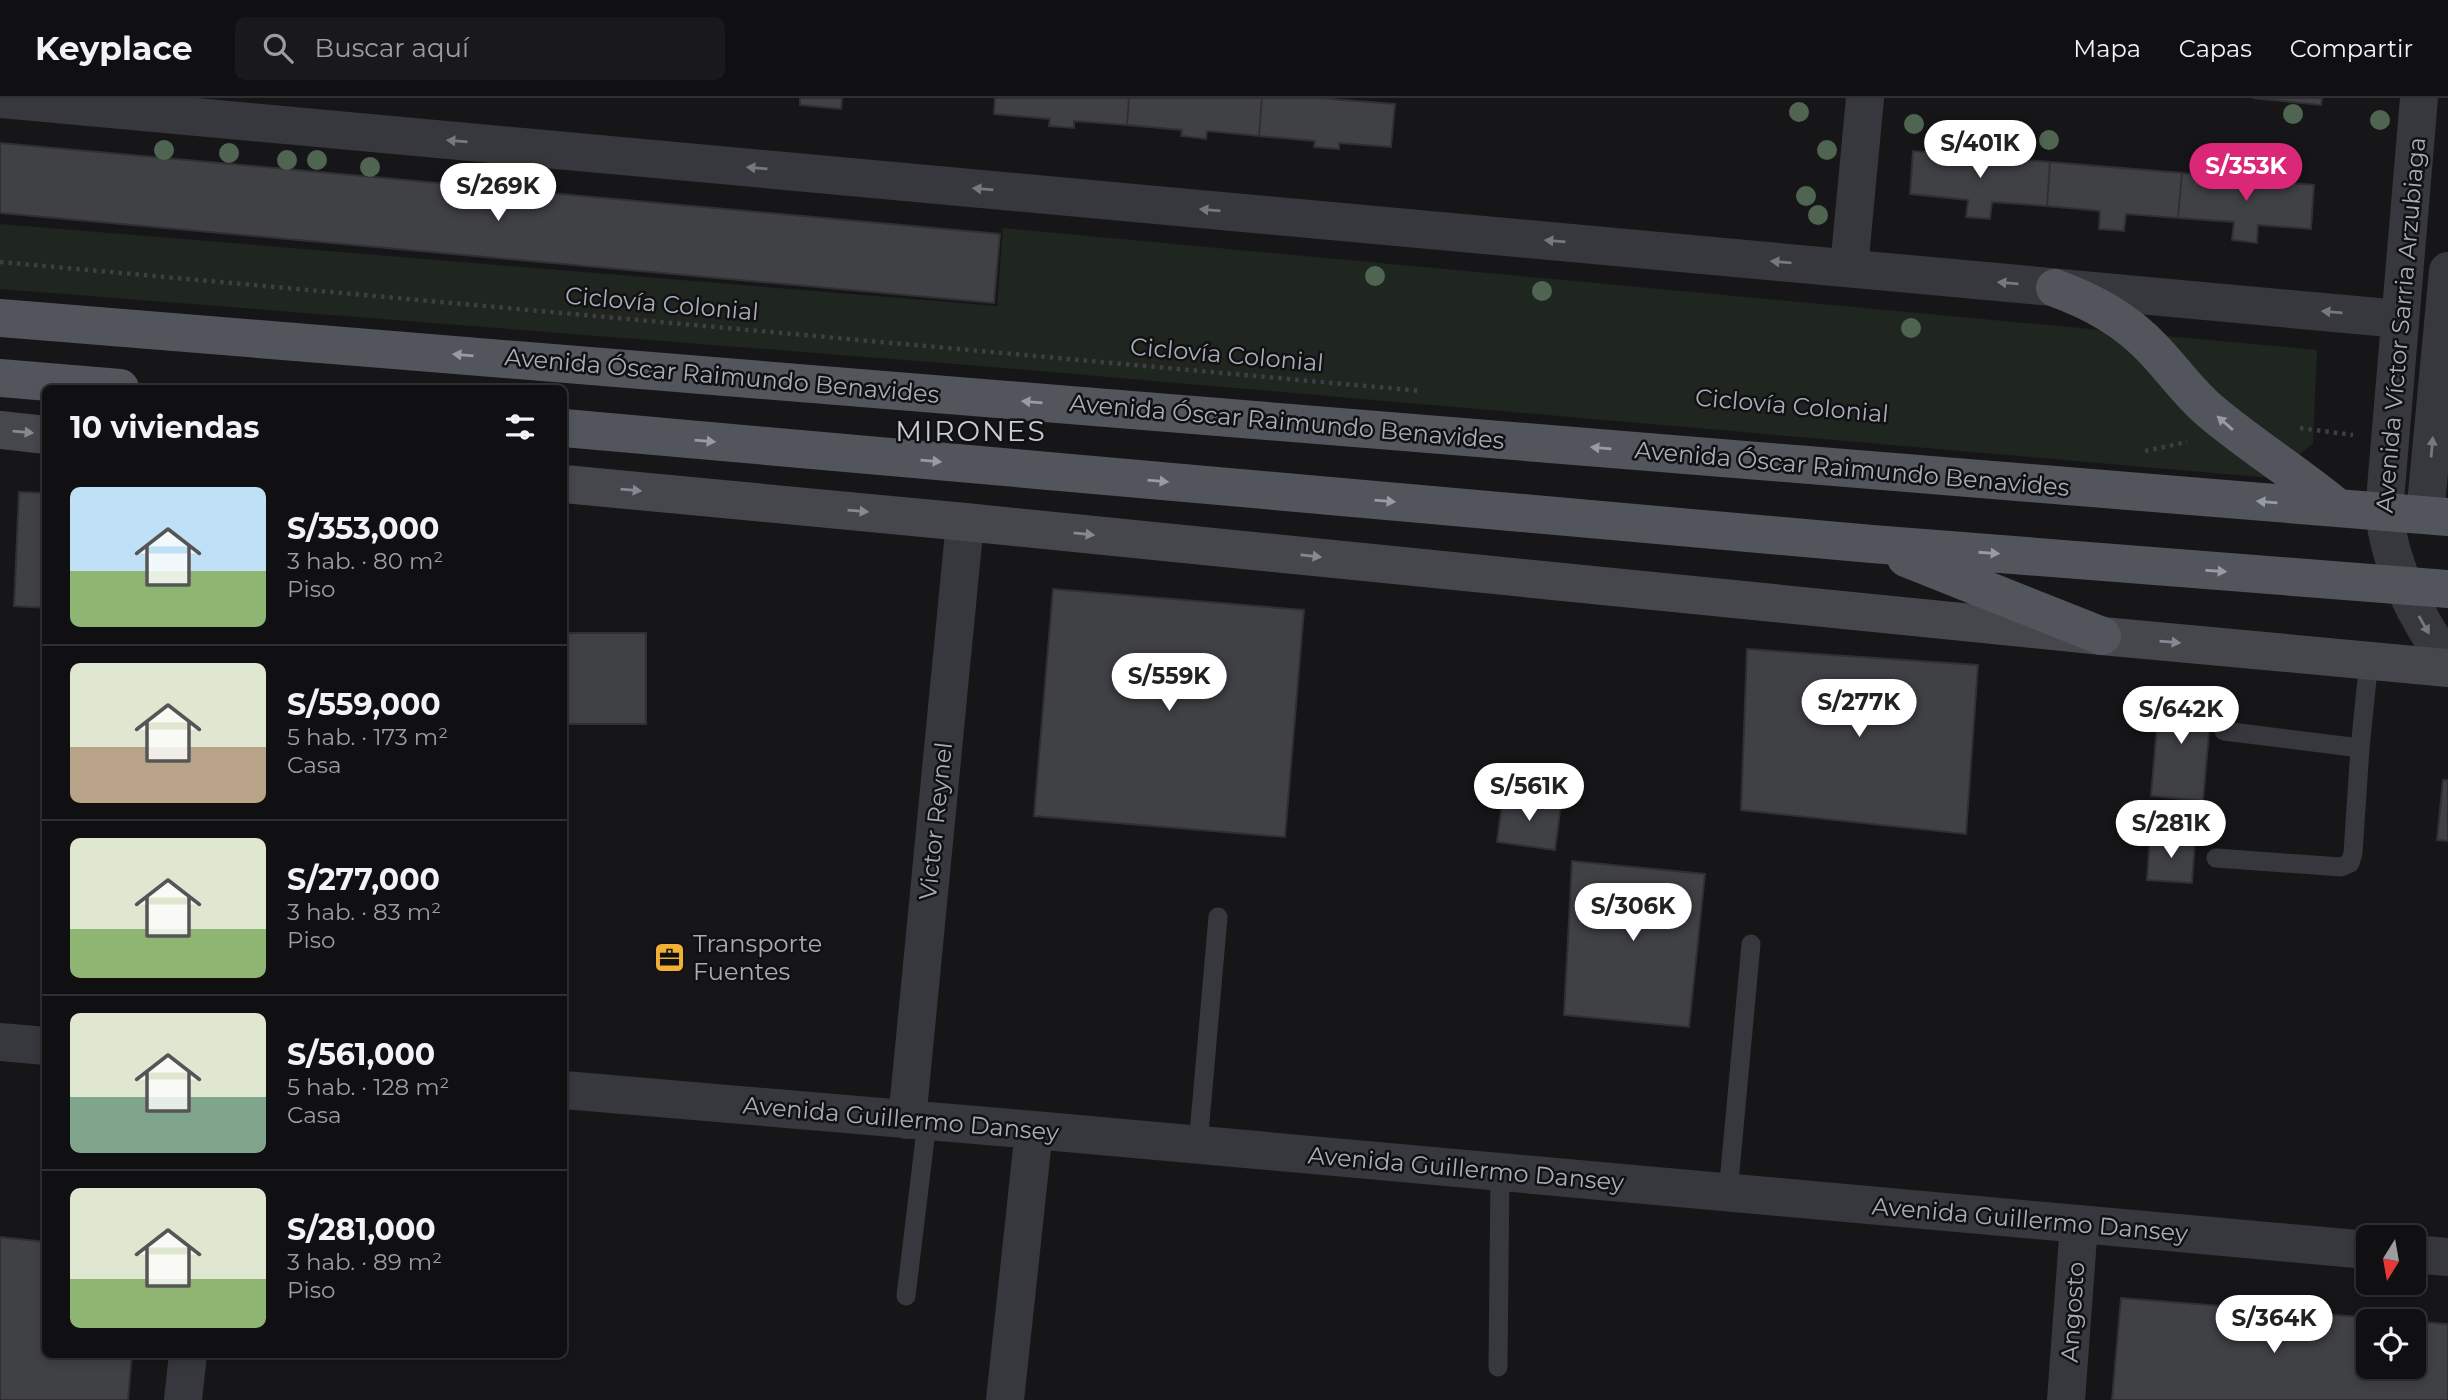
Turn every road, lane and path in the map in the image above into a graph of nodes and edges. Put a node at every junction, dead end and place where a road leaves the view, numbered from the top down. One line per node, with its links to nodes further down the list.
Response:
1 (1865, 98): 5 (street)
2 (2419, 98): 9 (street, Avenida Víctor Sarria Arzubiaga)
3 (0, 99): 5 (street, one-way to 3)
4 (0, 262): 12 (path, Ciclovía Colonial)
5 (1849, 268): 7 (street, one-way to 5)
6 (2448, 271): 22 (street, Avenida Víctor Sarria Arzubiaga, one-way to 6)
7 (2055, 288): 9 (street, one-way to 7); 15 (main road, one-way to 7)
8 (0, 318): 20 (main road, Avenida Óscar Raimundo Benavides, one-way to 8)
9 (2400, 318): 17 (street, Avenida Víctor Sarria Arzubiaga)
10 (0, 378): 11 (main road)
11 (84, 385)
12 (1421, 391)
13 (567, 428): 24 (main road, one-way to 24)
14 (0, 430): 16 (main road, one-way to 16)
15 (2234, 431): 17 (path); 18 (path); 20 (main road)
16 (42, 435)
17 (2390, 439): 21 (street, Avenida Víctor Sarria Arzubiaga)
18 (2136, 453)
19 (567, 484): 23 (main road, one-way to 23)
20 (2338, 508): 21 (main road, Avenida Óscar Raimundo Benavides)
21 (2384, 512): 22 (main road, Avenida Óscar Raimundo Benavides); 25 (street, Avenida Víctor Sarria Arzubiaga)
22 (2437, 516)
23 (965, 522): 27 (main road, one-way to 27); 38 (street, Victor Reynel)
24 (1872, 544): 25 (main road, one-way to 25); 27 (main road)
25 (2404, 586): 26 (main road); 29 (street, Avenida Víctor Sarria Arzubiaga, one-way to 29)
26 (2448, 589)
27 (2102, 636): 28 (main road, one-way to 28)
28 (2369, 660): 29 (main road); 31 (lane)
29 (2448, 666)
30 (2224, 731): 31 (lane)
31 (2360, 748): 32 (lane)
32 (2216, 858)
33 (1218, 918): 40 (lane)
34 (1751, 944): 42 (lane)
35 (0, 1042): 36 (street)
36 (42, 1046)
37 (567, 1090): 38 (street, Avenida Guillermo Dansey)
38 (917, 1121): 39 (street, Avenida Guillermo Dansey); 47 (lane)
39 (1034, 1130): 40 (street, Avenida Guillermo Dansey); 51 (street)
40 (1198, 1145): 41 (street, Avenida Guillermo Dansey)
41 (1500, 1172): 42 (street, Avenida Guillermo Dansey); 49 (lane)
42 (1728, 1193): 43 (street, Avenida Guillermo Dansey)
43 (2079, 1224): 44 (street, Avenida Guillermo Dansey); 52 (street, Angosto)
44 (2356, 1249)
45 (2426, 1255): 46 (street)
46 (2448, 1258)
47 (906, 1296)
48 (188, 1358): 50 (street)
49 (1498, 1367)
50 (183, 1400)
51 (1005, 1400)
52 (2066, 1400)

